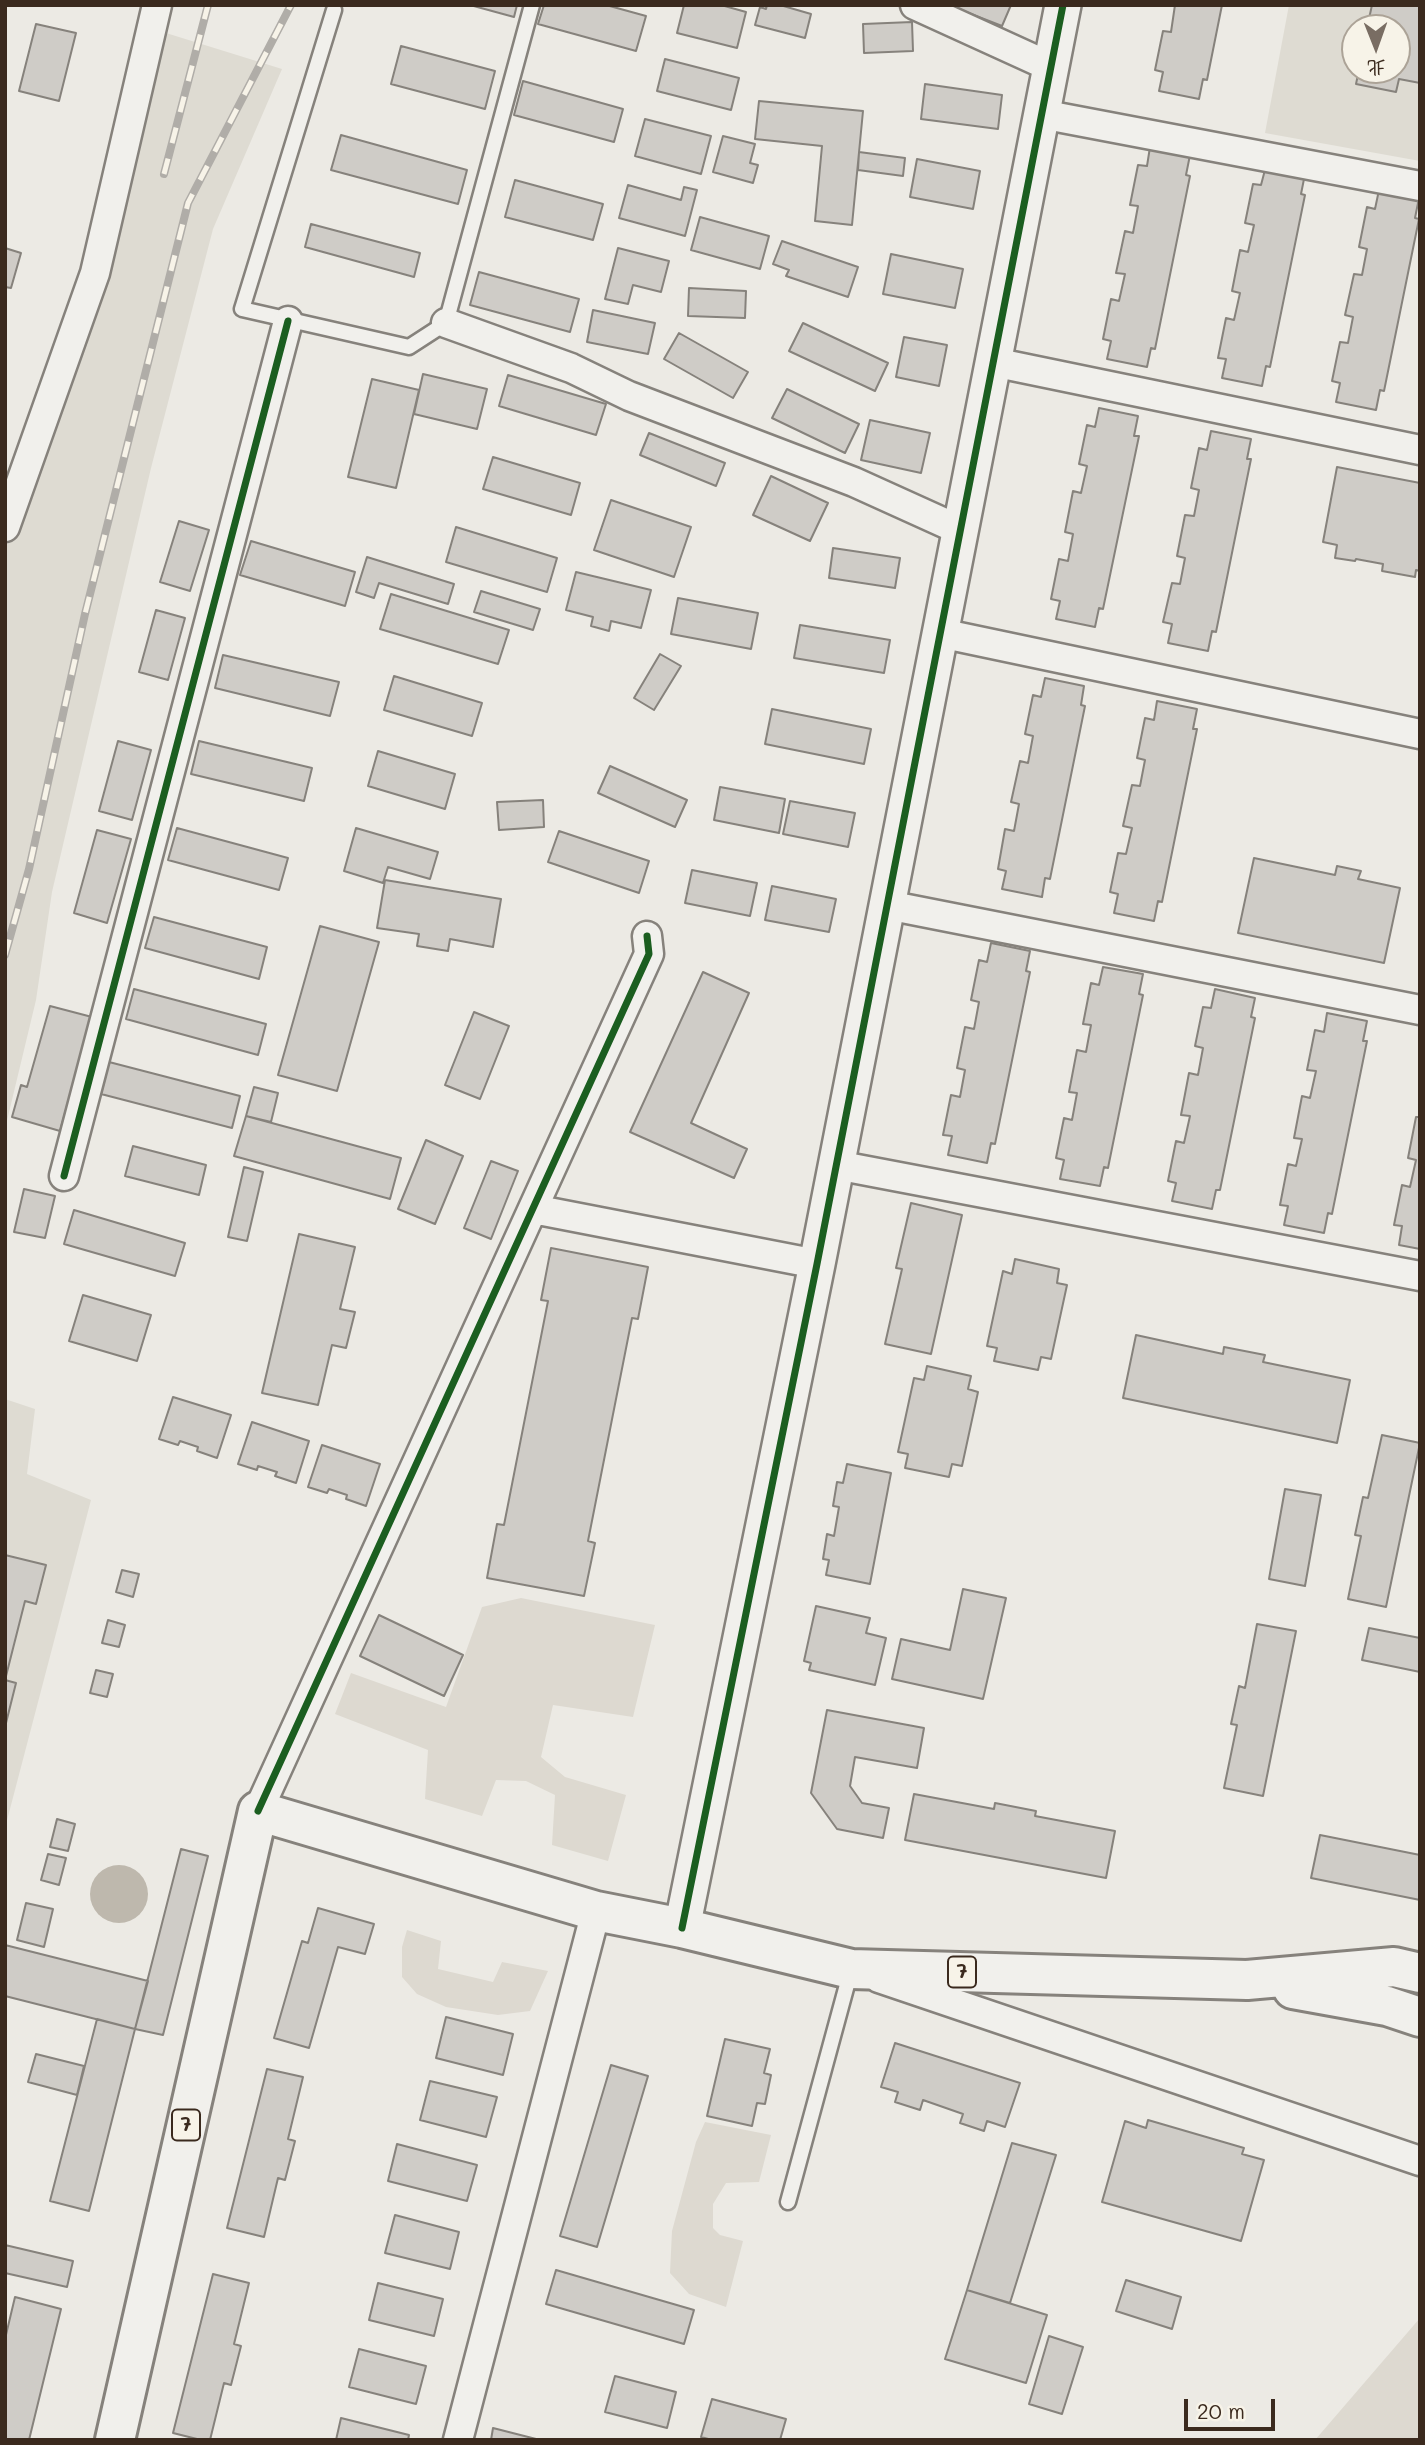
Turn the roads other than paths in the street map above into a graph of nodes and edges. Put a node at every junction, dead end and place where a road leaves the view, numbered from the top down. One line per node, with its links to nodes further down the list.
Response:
1 (157, 5): 13 (street)
2 (532, 5): 10 (lane)
3 (915, 5): 6 (street)
4 (1063, 5): 6 (street)
5 (334, 10): 9 (lane)
6 (1051, 67): 7 (street)
7 (1041, 114): 8 (street); 11 (street)
8 (1420, 186)
9 (288, 321): 10 (lane); 21 (street)
10 (446, 323): 14 (street)
11 (993, 362): 12 (street); 14 (street)
12 (1420, 450)
13 (5, 527)
14 (960, 530): 15 (street)
15 (940, 633): 16 (street); 17 (street)
16 (1420, 734)
17 (887, 905): 19 (street); 20 (street)
18 (648, 936): 22 (street)
19 (1420, 1010)
20 (836, 1165): 23 (street); 24 (street)
21 (64, 1176)
22 (533, 1209): 23 (street); 25 (street)
23 (817, 1264): 27 (street)
24 (1420, 1276)
25 (258, 1811): 26 (main road, 7); 34 (main road, 7)
26 (596, 1911): 27 (main road, 7); 35 (street)
27 (682, 1928): 28 (main road, 7)
28 (851, 1969): 30 (main road, 7); 32 (street); 33 (lane)
29 (1420, 1973): 30 (main road, 7)
30 (1247, 1980): 31 (main road, 7)
31 (1420, 2017)
32 (1420, 2161)
33 (788, 2202)
34 (115, 2440)
35 (458, 2440)

